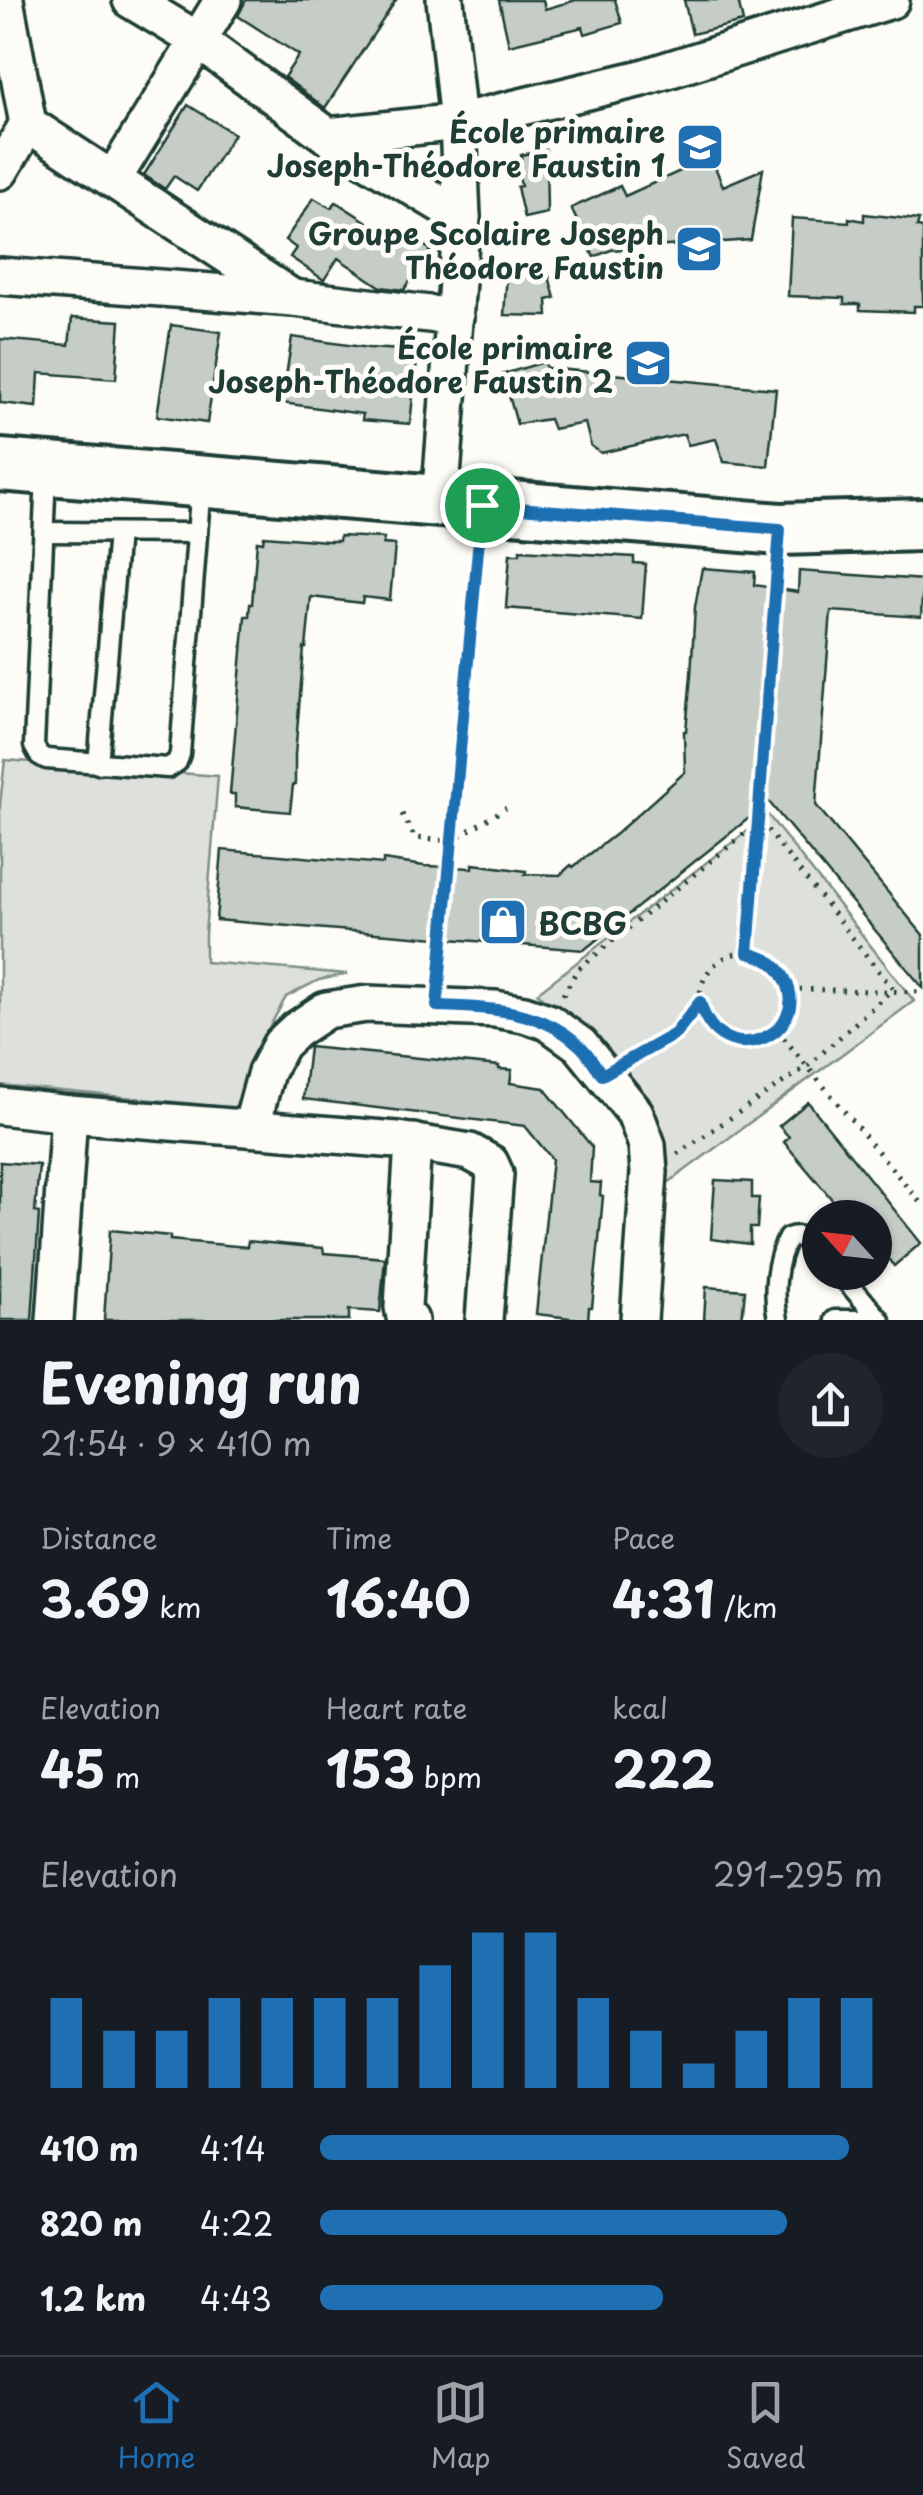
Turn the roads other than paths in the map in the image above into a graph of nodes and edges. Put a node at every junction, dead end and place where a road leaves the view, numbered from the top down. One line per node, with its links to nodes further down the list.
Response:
1 (5, 0): 8 (street)
2 (130, 0): 6 (street)
3 (223, 0): 6 (street)
4 (445, 0): 7 (street)
5 (891, 0): 7 (street)
6 (198, 41): 9 (street); 11 (street)
7 (458, 122): 9 (street); 12 (street)
8 (28, 124): 10 (street); 11 (street)
9 (328, 136): 12 (street)
10 (0, 172)
11 (112, 179): 14 (street)
12 (462, 217): 15 (street)
13 (0, 276): 14 (street)
14 (294, 298): 15 (street)
15 (455, 317): 18 (street)
16 (23, 467): 17 (street); 20 (lane)
17 (201, 482): 18 (street); 22 (lane)
18 (461, 504): 19 (street)
19 (923, 525)
20 (44, 532): 21 (lane); 23 (lane)
21 (118, 532): 22 (lane); 23 (lane)
22 (197, 533): 23 (lane)
23 (98, 764)
24 (0, 1106): 25 (street)
25 (68, 1114): 26 (street); 30 (street)
26 (250, 1128): 27 (street); 33 (street)
27 (413, 1142): 31 (street); 32 (street)
28 (802, 1237): 34 (lane)
29 (853, 1290): 36 (lane)
30 (55, 1320)
31 (410, 1320)
32 (484, 1320)
33 (638, 1320)
34 (778, 1320)
35 (835, 1320): 36 (lane)
36 (876, 1320)

